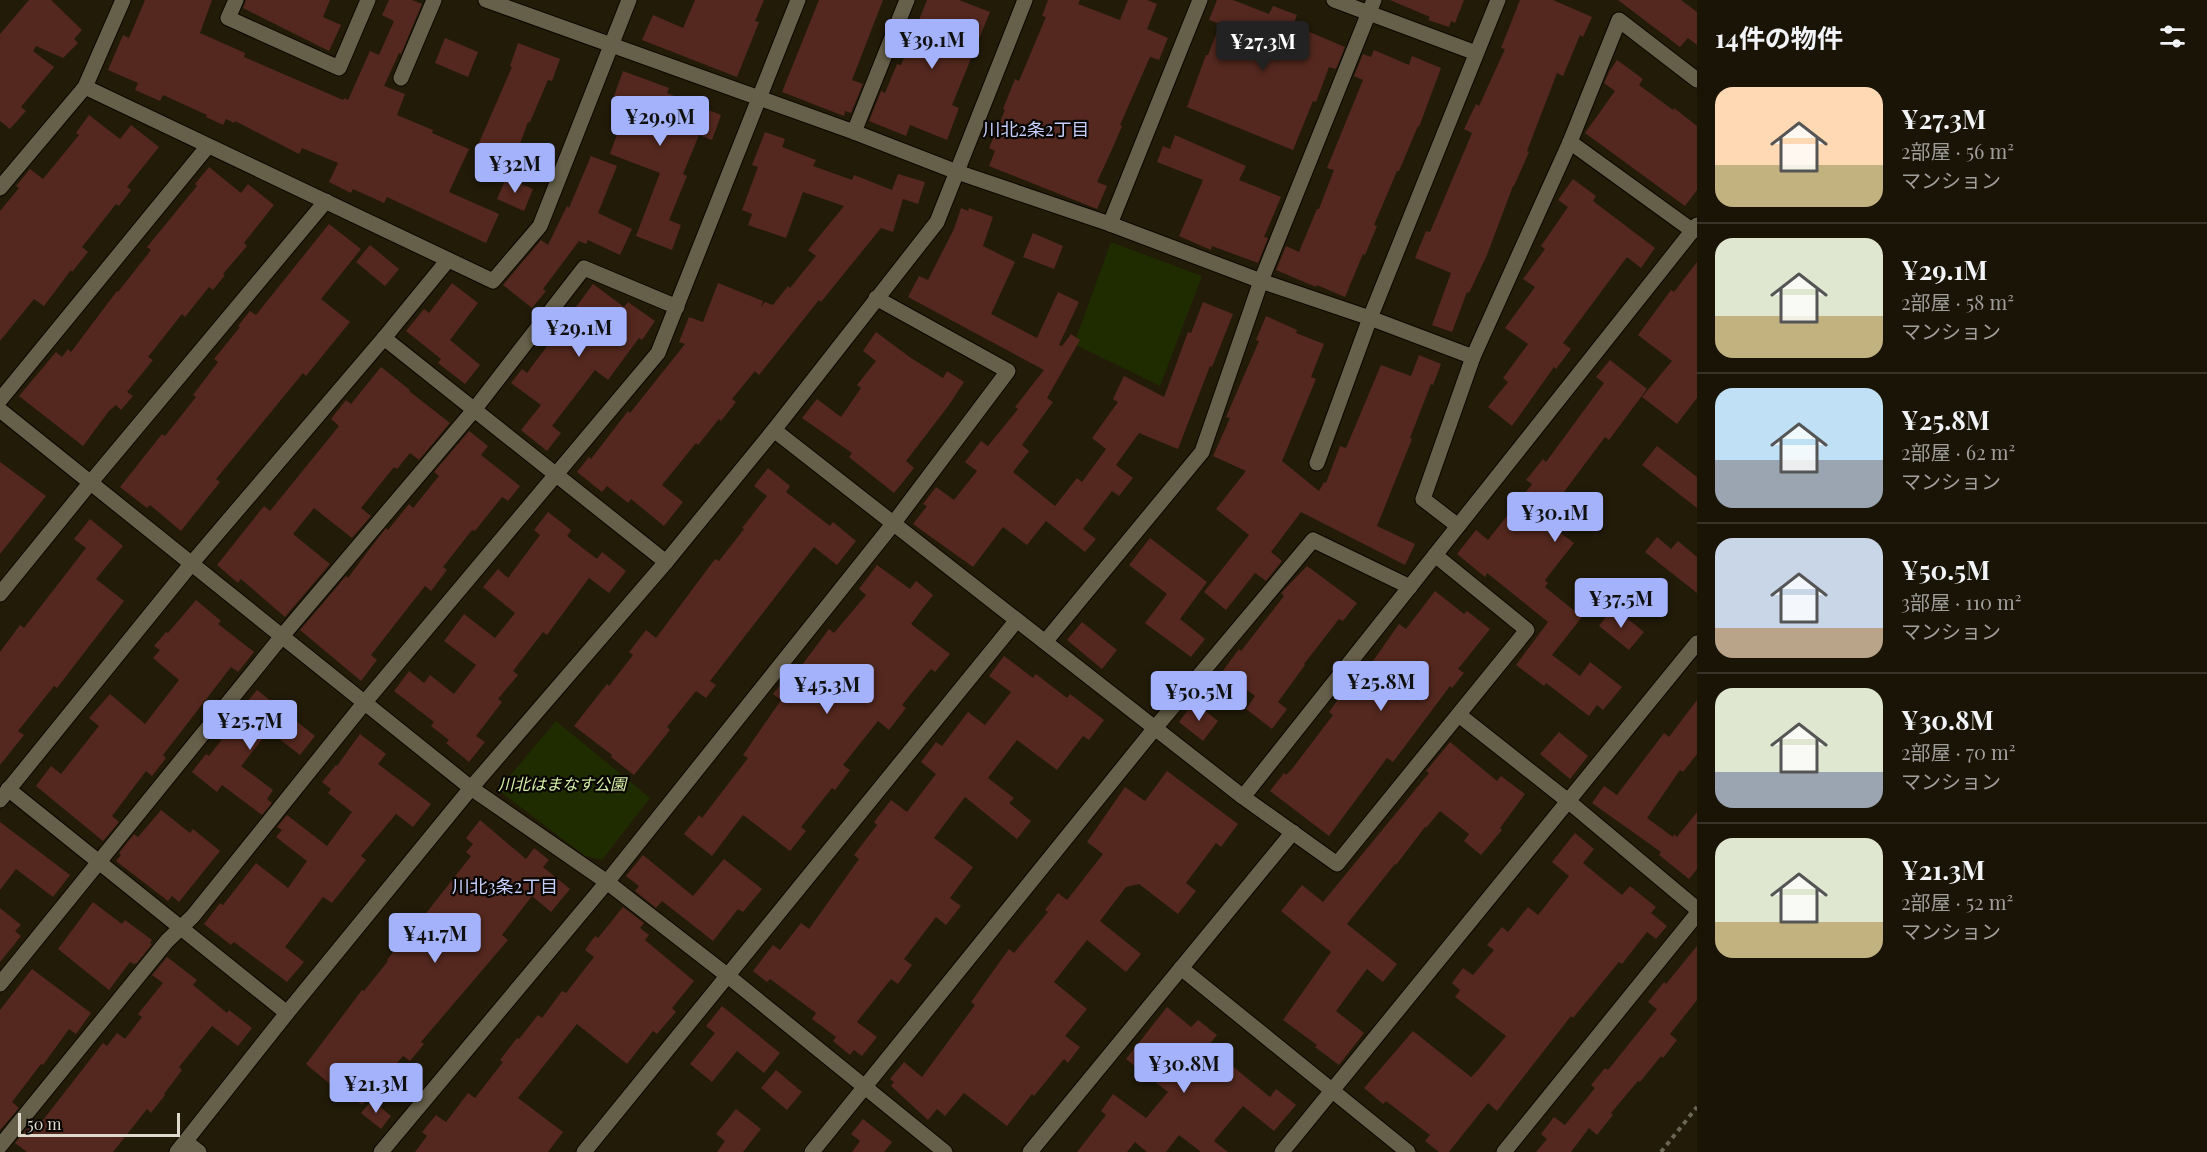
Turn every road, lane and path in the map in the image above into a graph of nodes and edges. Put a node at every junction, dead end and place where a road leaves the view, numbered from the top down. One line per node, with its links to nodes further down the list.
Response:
1 (123, 0): 18 (street)
2 (236, 0): 3 (street)
3 (368, 0)
4 (434, 0): 16 (street)
5 (486, 0): 14 (street)
6 (629, 0): 14 (street)
7 (798, 0): 19 (street)
8 (908, 0): 20 (street)
9 (1025, 0): 23 (street)
10 (1200, 0): 26 (street)
11 (1334, 0): 13 (street)
12 (1498, 0): 15 (street)
13 (1372, 7): 15 (street); 29 (street)
14 (610, 43): 19 (street); 28 (street)
15 (1476, 53): 32 (street)
16 (401, 78)
17 (1697, 80): 21 (street)
18 (85, 87): 22 (street); 24 (street)
19 (758, 98): 20 (street); 31 (street)
20 (854, 132): 23 (street)
21 (1570, 142): 27 (street); 34 (street)
22 (208, 146): 25 (street); 35 (street)
23 (957, 172): 26 (street); 30 (street)
24 (0, 188)
25 (326, 201): 28 (street); 41 (street)
26 (1110, 224): 29 (street)
27 (1695, 228): 43 (street)
28 (448, 260): 33 (street)
29 (1261, 281): 32 (street); 51 (street)
30 (876, 298): 38 (street); 42 (street)
31 (677, 307): 37 (street); 40 (street)
32 (1370, 318): 34 (street); 39 (street)
33 (384, 338): 37 (street); 46 (street)
34 (1473, 357): 43 (street)
35 (0, 400)
36 (0, 410): 41 (street)
37 (474, 410): 40 (street); 50 (street)
38 (774, 430): 42 (street); 45 (street)
39 (1317, 463)
40 (556, 475): 45 (street); 53 (street)
41 (91, 482): 46 (street); 48 (street)
42 (893, 524): 49 (street); 62 (street)
43 (1458, 526): 44 (street)
44 (1435, 555): 47 (street); 54 (street)
45 (666, 562): 56 (street)
46 (192, 563): 50 (street); 57 (street)
47 (1410, 587): 55 (street); 58 (street)
48 (0, 594)
49 (1017, 620): 51 (street); 66 (street)
50 (283, 635): 53 (street); 61 (street)
51 (1045, 642): 55 (street)
52 (1697, 643): 59 (street)
53 (365, 702): 56 (street); 64 (street)
54 (1459, 715): 59 (street); 60 (street)
55 (1155, 728): 58 (street); 69 (street)
56 (471, 788): 62 (street); 68 (street)
57 (4, 795): 61 (street)
58 (1243, 797): 60 (street)
59 (1568, 801): 63 (street); 70 (street)
60 (1293, 832): 65 (street)
61 (100, 861): 64 (street); 67 (street)
62 (607, 882): 66 (street); 75 (street)
63 (1697, 912): 82 (street)
64 (181, 927): 68 (street); 72 (street)
65 (1181, 968): 70 (street); 79 (street)
66 (728, 976): 69 (street); 76 (street)
67 (0, 984)
68 (287, 1013): 73 (street)
69 (864, 1088): 77 (street); 78 (street)
70 (1332, 1090): 80 (street); 81 (street)
71 (1697, 1107): 83 (path)
72 (0, 1146)
73 (182, 1147): 74 (street)
74 (199, 1152)
75 (381, 1152)
76 (584, 1152)
77 (812, 1152)
78 (945, 1152)
79 (1030, 1152)
80 (1282, 1152)
81 (1408, 1152)
82 (1504, 1152)
83 (1661, 1152)

